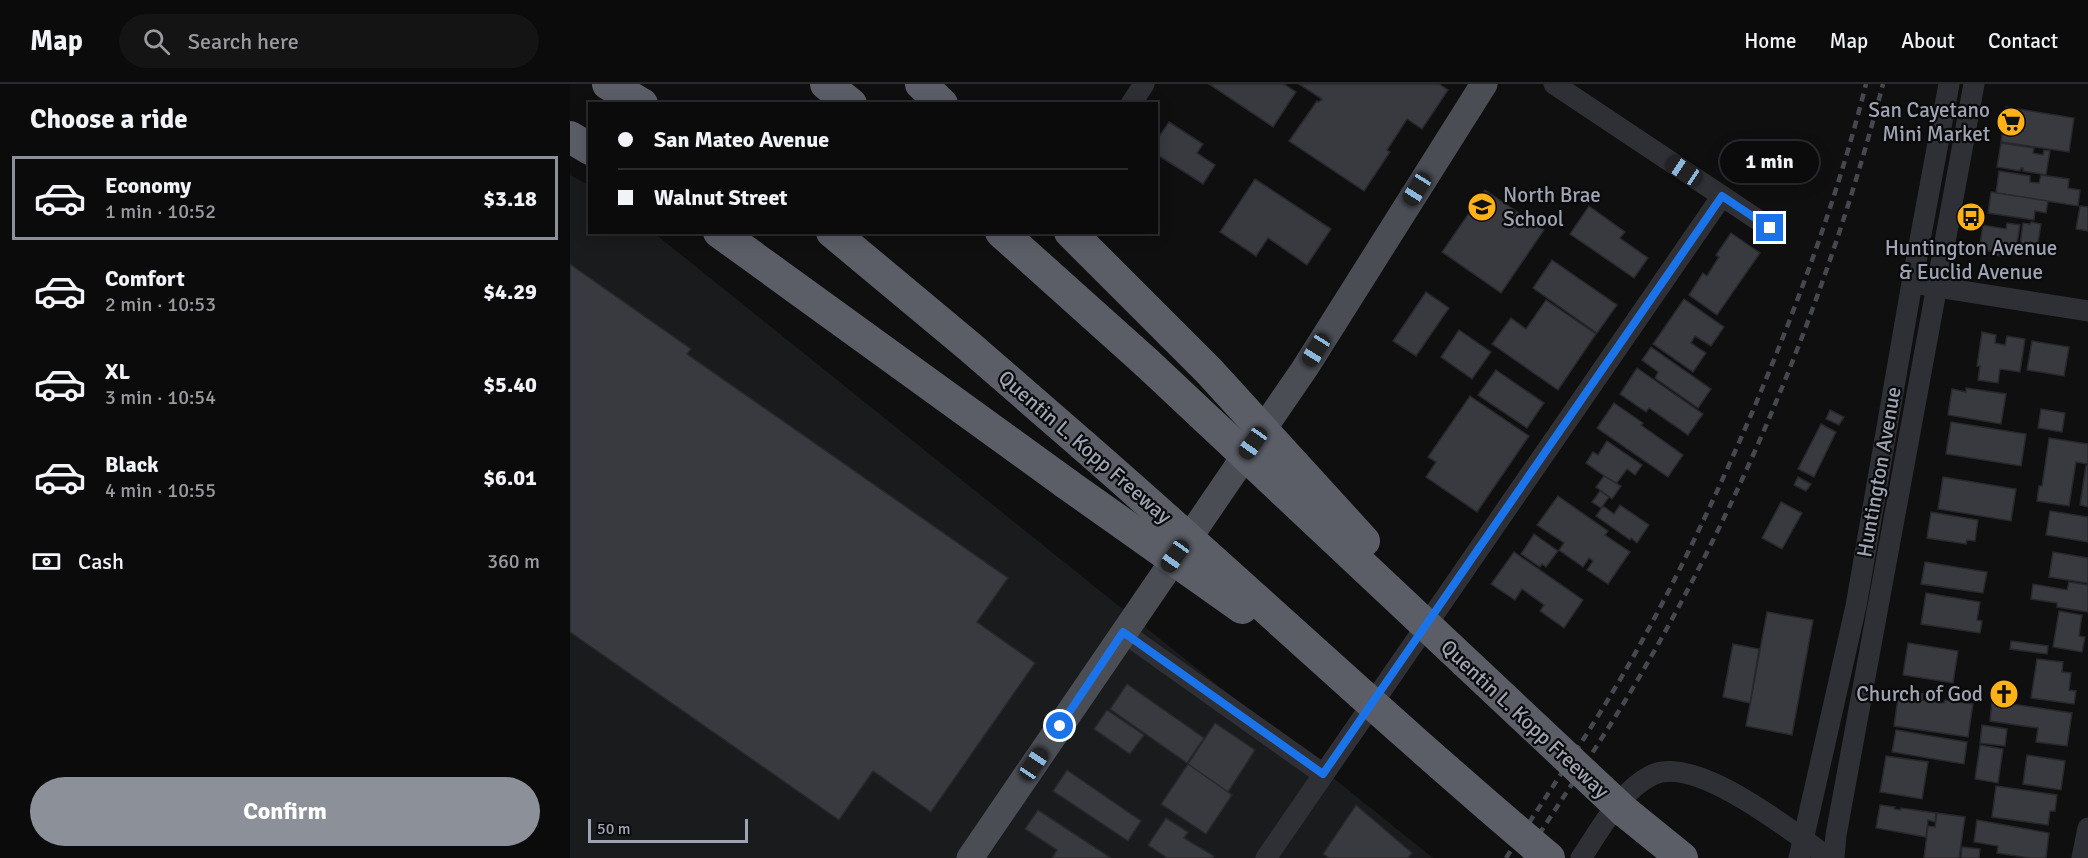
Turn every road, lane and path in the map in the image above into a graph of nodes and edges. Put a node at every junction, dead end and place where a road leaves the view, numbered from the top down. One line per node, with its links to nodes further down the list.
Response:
1 (609, 84): 10 (highway)
2 (630, 84): 11 (highway)
3 (826, 84): 12 (highway)
4 (921, 84): 13 (highway)
5 (1144, 84): 14 (street)
6 (1484, 84): 26 (main road)
7 (1554, 84): 17 (street)
8 (1949, 84): 23 (street, Huntington Avenue)
9 (1974, 84): 24 (street, Huntington Avenue)
10 (639, 102)
11 (654, 102)
12 (848, 102)
13 (940, 102)
14 (1132, 102)
15 (570, 137): 16 (highway)
16 (588, 147)
17 (1722, 196): 18 (street); 28 (street)
18 (1770, 228)
19 (722, 234): 29 (highway, bridge)
20 (834, 234): 29 (highway, Quentin L. Kopp Freeway, bridge)
21 (1003, 234): 27 (highway, Quentin L. Kopp Freeway, bridge)
22 (1072, 234): 27 (highway, bridge)
23 (1912, 283): 24 (street); 31 (street, Huntington Avenue)
24 (1936, 286): 25 (street); 38 (street, Huntington Avenue)
25 (2088, 311)
26 (1123, 632): 28 (street); 32 (main road)
27 (1539, 732): 36 (highway, Quentin L. Kopp Freeway, bridge)
28 (1323, 774): 33 (street)
29 (1474, 795): 34 (highway, Quentin L. Kopp Freeway, bridge)
30 (2088, 828): 39 (street)
31 (1801, 849): 35 (street); 37 (street)
32 (970, 858)
33 (1266, 858)
34 (1549, 858)
35 (1581, 858)
36 (1682, 858)
37 (1828, 858)
38 (1834, 858)
39 (2082, 858)

